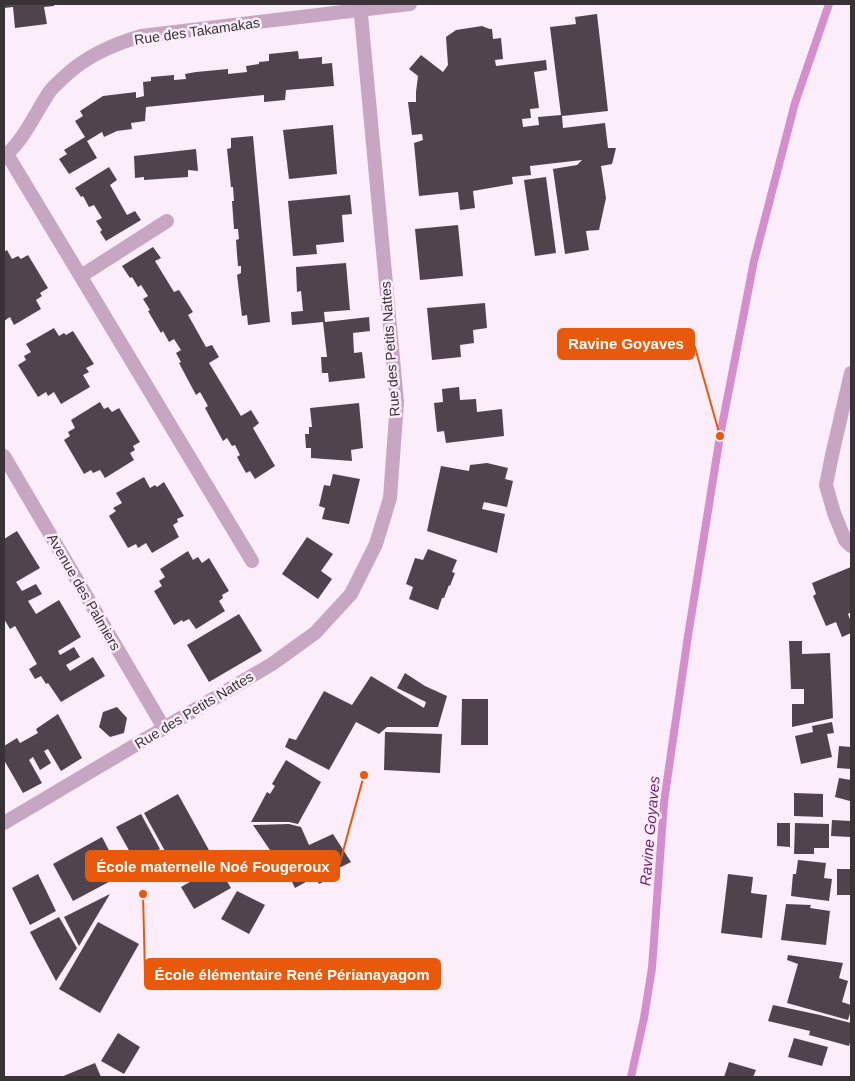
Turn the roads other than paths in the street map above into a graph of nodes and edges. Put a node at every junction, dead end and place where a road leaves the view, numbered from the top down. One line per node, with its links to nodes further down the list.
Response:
1 (410, 4): 2 (street, Rue des Takamakas)
2 (360, 7): 3 (street, Rue des Takamakas); 10 (street, Rue des Petits Nattes)
3 (6, 155): 5 (street)
4 (167, 221): 5 (street)
5 (80, 276): 9 (street)
6 (851, 373): 8 (street)
7 (4, 456): 10 (street, Avenue des Palmiers)
8 (851, 546)
9 (252, 561)
10 (164, 728): 11 (street, Rue des Petits Nattes)
11 (4, 823)

